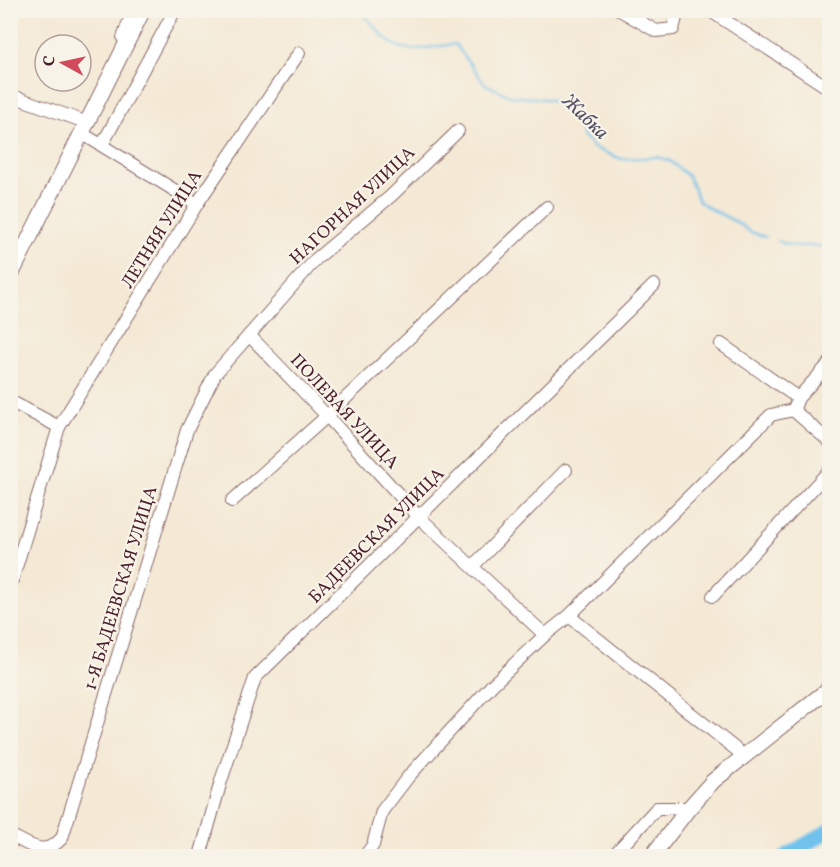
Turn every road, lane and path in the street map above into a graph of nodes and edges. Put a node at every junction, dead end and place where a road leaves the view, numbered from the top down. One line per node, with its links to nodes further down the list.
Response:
1 (133, 10): 10 (street)
2 (143, 10): 10 (main road)
3 (175, 10): 13 (street)
4 (620, 10): 5 (street)
5 (678, 10)
6 (709, 10): 8 (street)
7 (299, 53): 14 (street, ЛЕТНЯЯ УЛИЦА)
8 (830, 89)
9 (10, 95): 11 (street)
10 (97, 105): 11 (main road)
11 (86, 129): 13 (street); 16 (main road)
12 (458, 131): 18 (street, НАГОРНАЯ УЛИЦА)
13 (102, 145): 14 (street)
14 (197, 204): 24 (street, ЛЕТНЯЯ УЛИЦА)
15 (547, 207): 23 (street)
16 (10, 277)
17 (654, 285): 29 (street, БАДЕЕВСКАЯ УЛИЦА)
18 (249, 335): 23 (street, ПОЛЕВАЯ УЛИЦА); 38 (street, 1-Я БАДЕЕВСКАЯ УЛИЦА)
19 (721, 344): 22 (street)
20 (830, 363): 22 (street)
21 (10, 401): 24 (street)
22 (796, 404): 25 (street); 33 (street)
23 (327, 416): 28 (street); 29 (street, ПОЛЕВАЯ УЛИЦА)
24 (59, 428): 31 (street, ЛЕТНЯЯ УЛИЦА)
25 (830, 442)
26 (566, 470): 30 (street)
27 (830, 470): 32 (street)
28 (232, 501)
29 (419, 517): 30 (street, ПОЛЕВАЯ УЛИЦА); 39 (street, БАДЕЕВСКАЯ УЛИЦА)
30 (473, 566): 34 (street, ПОЛЕВАЯ УЛИЦА)
31 (10, 587)
32 (713, 596)
33 (569, 616): 34 (street); 36 (street)
34 (545, 635): 40 (street)
35 (830, 688): 36 (main road)
36 (743, 755): 37 (main road)
37 (689, 808): 41 (street); 42 (main road)
38 (10, 835)
39 (200, 856)
40 (365, 856)
41 (613, 856)
42 (652, 856)

